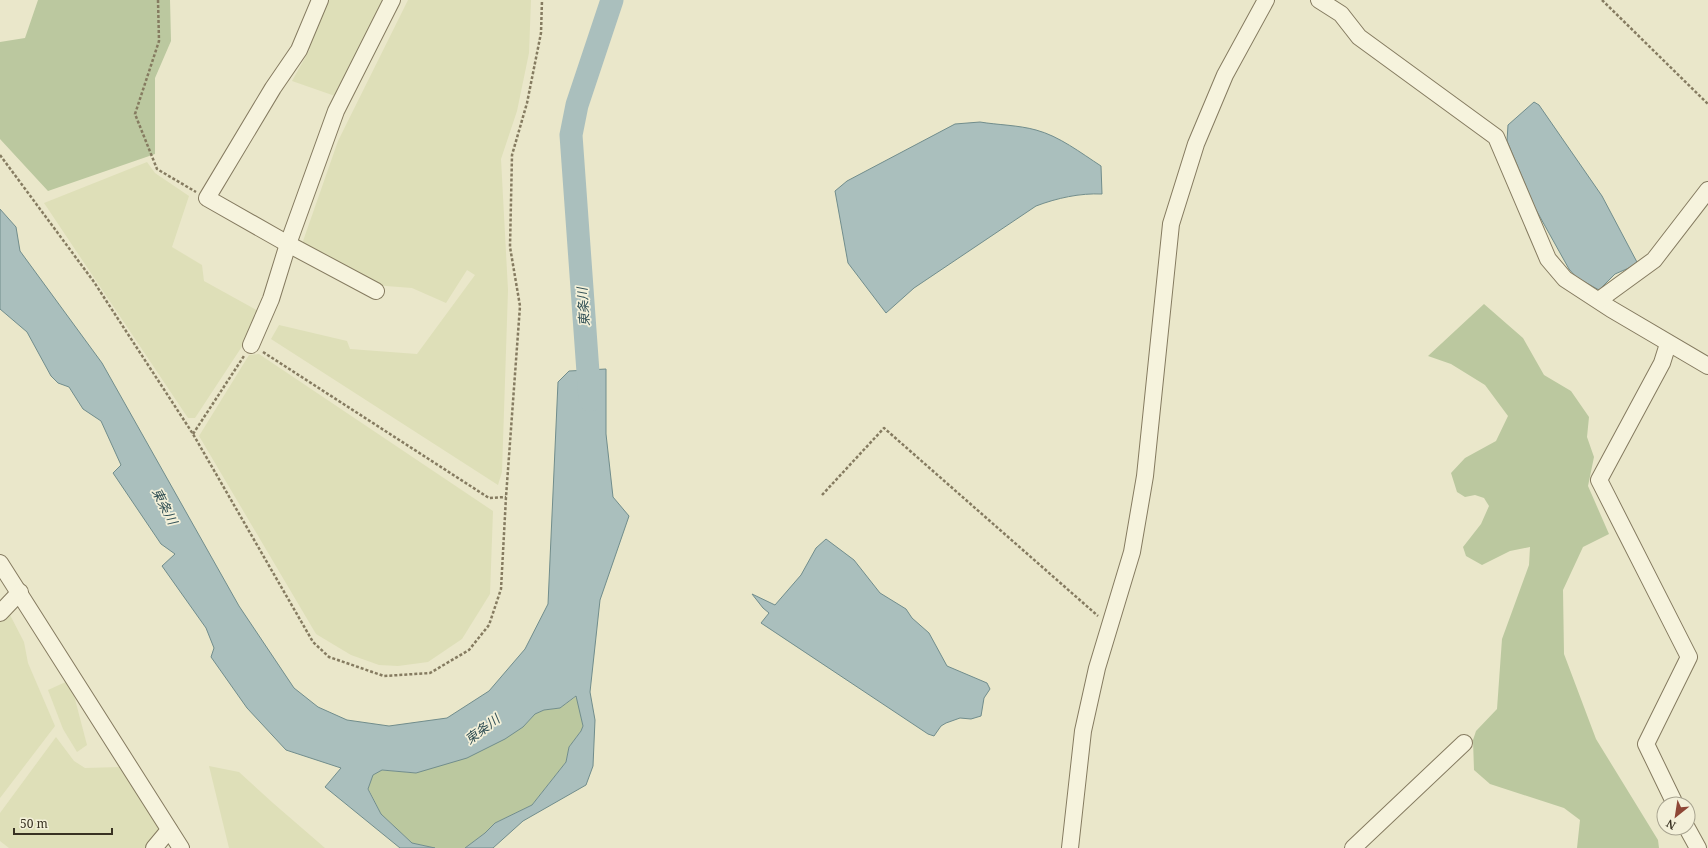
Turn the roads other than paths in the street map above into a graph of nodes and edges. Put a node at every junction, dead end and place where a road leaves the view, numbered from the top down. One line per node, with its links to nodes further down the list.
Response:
1 (320, 0): 6 (street)
2 (392, 0): 6 (street)
3 (1266, 0): 21 (street)
4 (1319, 0): 8 (street)
5 (1708, 190): 8 (street)
6 (288, 244): 7 (street); 10 (street)
7 (376, 291)
8 (1599, 300): 9 (street)
9 (1668, 344): 11 (street); 16 (street)
10 (251, 345)
11 (1708, 366)
12 (0, 563): 13 (street)
13 (20, 592): 14 (street); 17 (street)
14 (0, 613)
15 (1464, 743): 22 (street)
16 (1671, 796)
17 (169, 830): 19 (street); 20 (street)
18 (1691, 836): 23 (street)
19 (154, 848)
20 (181, 848)
21 (1070, 848)
22 (1353, 848)
23 (1698, 848)

